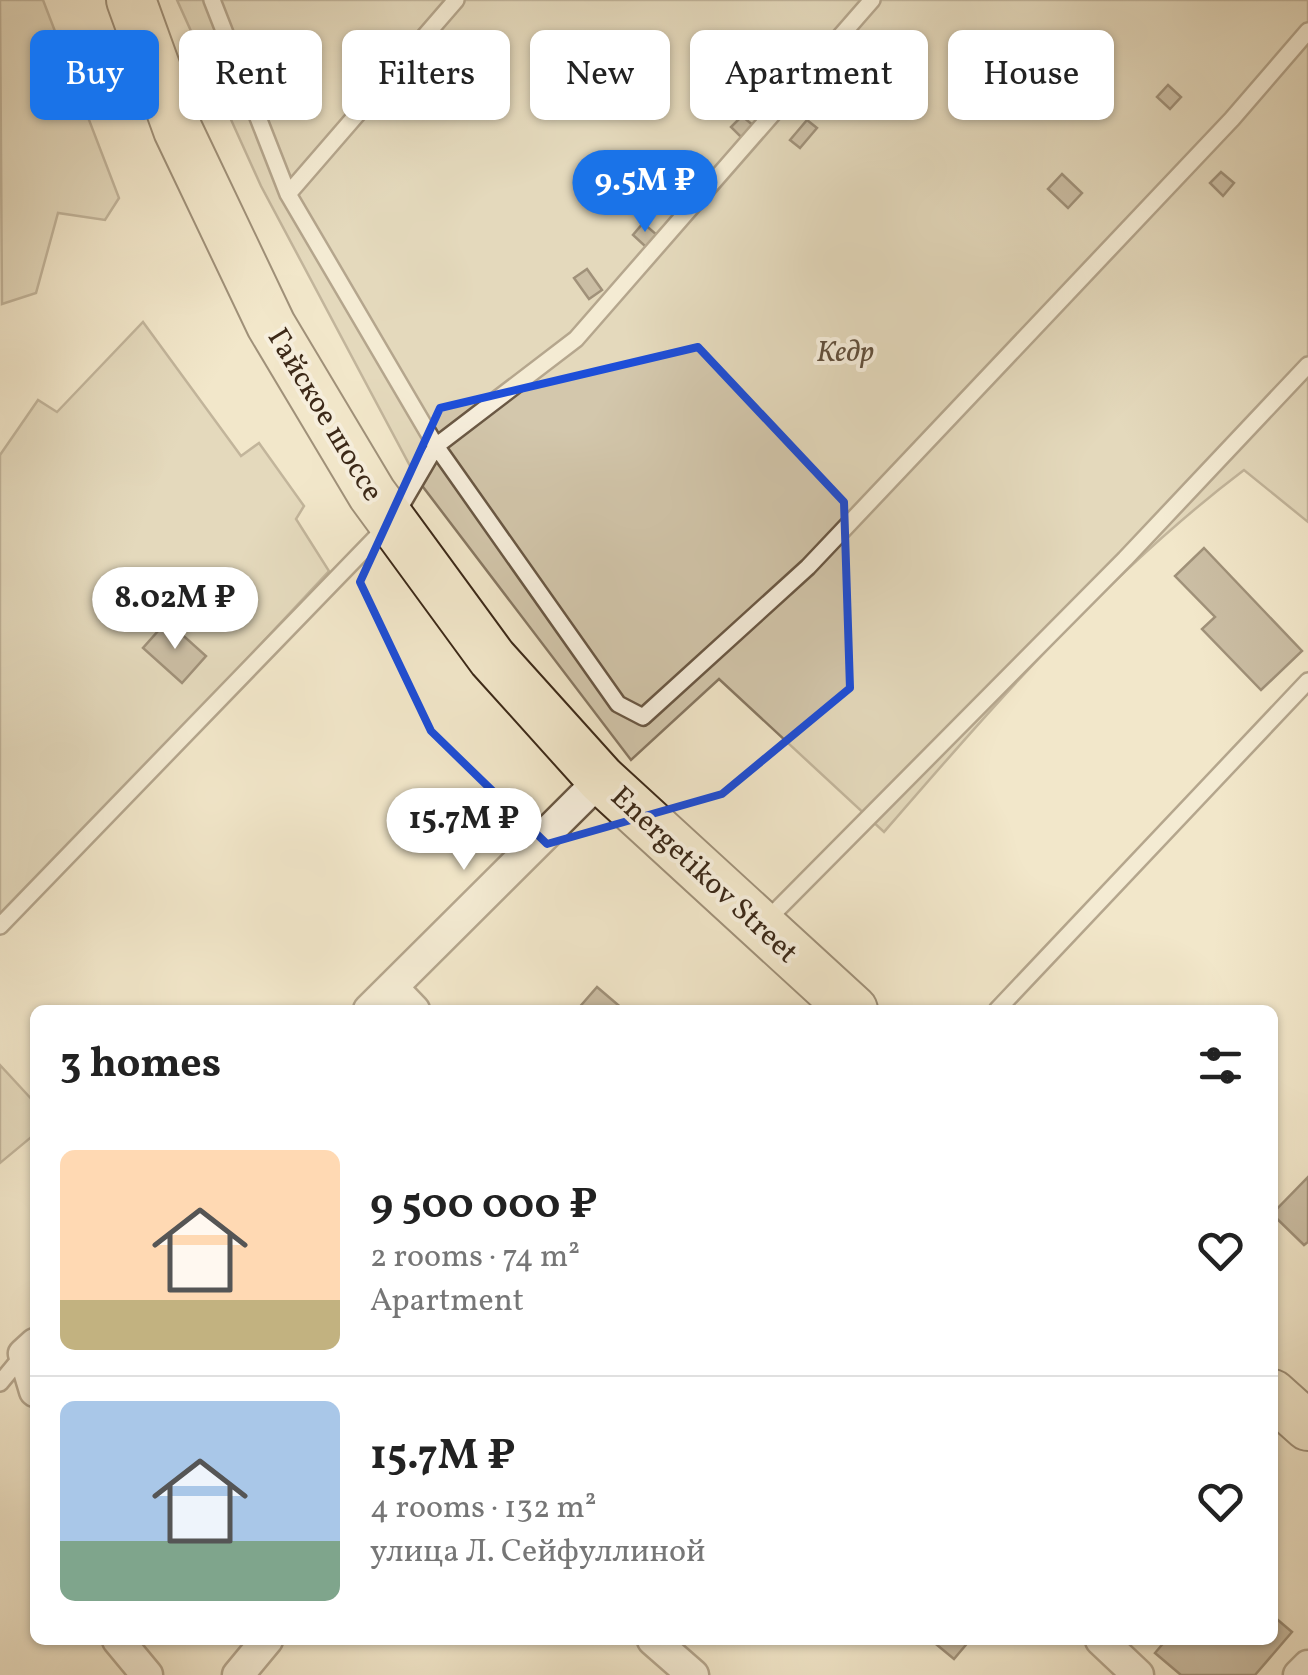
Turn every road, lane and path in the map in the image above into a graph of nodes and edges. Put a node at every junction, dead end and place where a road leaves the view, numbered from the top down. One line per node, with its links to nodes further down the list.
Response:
1 (131, 0): 9 (main road, Гайское шоссе)
2 (212, 0): 6 (lane)
3 (456, 0): 6 (lane)
4 (872, 0): 8 (lane)
5 (1308, 31): 8 (lane)
6 (288, 194): 8 (lane)
7 (1308, 365): 13 (lane)
8 (436, 446): 9 (lane)
9 (392, 521): 11 (main road, Гайское шоссе); 12 (lane)
10 (1308, 681): 18 (lane)
11 (601, 779): 13 (main road, Energetikov Street); 14 (street)
12 (0, 926)
13 (762, 926): 17 (main road, Energetikov Street)
14 (392, 987): 15 (street); 16 (street)
15 (374, 1005)
16 (409, 1005)
17 (848, 1005)
18 (1002, 1005)
19 (30, 1349): 20 (lane)
20 (0, 1383)
21 (1278, 1399): 22 (main road)
22 (1308, 1426)
23 (122, 1645): 28 (street)
24 (263, 1645): 29 (street)
25 (659, 1645): 30 (street)
26 (1106, 1645): 31 (street)
27 (1308, 1666): 32 (street)
28 (147, 1675)
29 (238, 1675)
30 (693, 1675)
31 (1138, 1675)
32 (1299, 1675)

